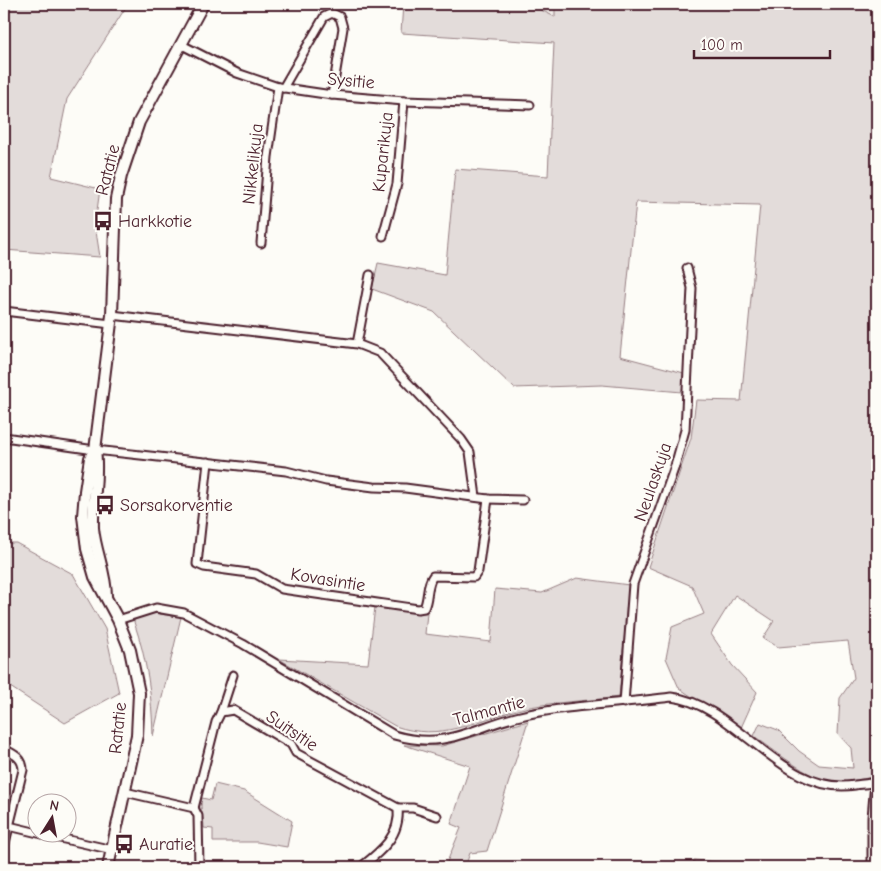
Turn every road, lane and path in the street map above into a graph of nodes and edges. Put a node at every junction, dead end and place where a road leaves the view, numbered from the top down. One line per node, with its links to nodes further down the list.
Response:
1 (203, 4): 2 (street, Ratatie)
2 (180, 44): 3 (street, Sysitie); 12 (street, Ratatie)
3 (280, 88): 4 (street, Sysitie); 4 (street); 8 (street, Nikkelikuja)
4 (332, 95): 5 (street, Sysitie)
5 (404, 101): 6 (street, Sysitie); 7 (street, Kuparikuja)
6 (530, 105)
7 (383, 236)
8 (261, 244)
9 (687, 268): 22 (street, Neulaskuja)
10 (370, 275): 13 (street)
11 (4, 311): 12 (street)
12 (111, 319): 13 (street); 15 (street, Ratatie)
13 (357, 344): 17 (street)
14 (4, 438): 15 (street)
15 (95, 450): 16 (street); 20 (street, Ratatie)
16 (208, 462): 17 (street); 18 (street, Kovasintie)
17 (476, 497): 18 (street)
18 (488, 498): 19 (street)
19 (523, 500)
20 (118, 620): 22 (street, Talmantie); 26 (street, Ratatie)
21 (233, 675): 23 (street)
22 (624, 703): 25 (street, Talmantie)
23 (221, 712): 27 (street); 28 (street, Suitsitie)
24 (4, 748): 30 (street)
25 (876, 781): 38 (street)
26 (125, 792): 27 (street); 34 (street, Ratatie)
27 (194, 808): 36 (street)
28 (398, 808): 29 (street, Suitsitie); 37 (street)
29 (437, 816)
30 (9, 826): 31 (street); 33 (street)
31 (28, 830)
32 (78, 842): 34 (street)
33 (4, 847)
34 (113, 850): 35 (street, Ratatie)
35 (108, 867)
36 (199, 867)
37 (361, 867)
38 (872, 867)

